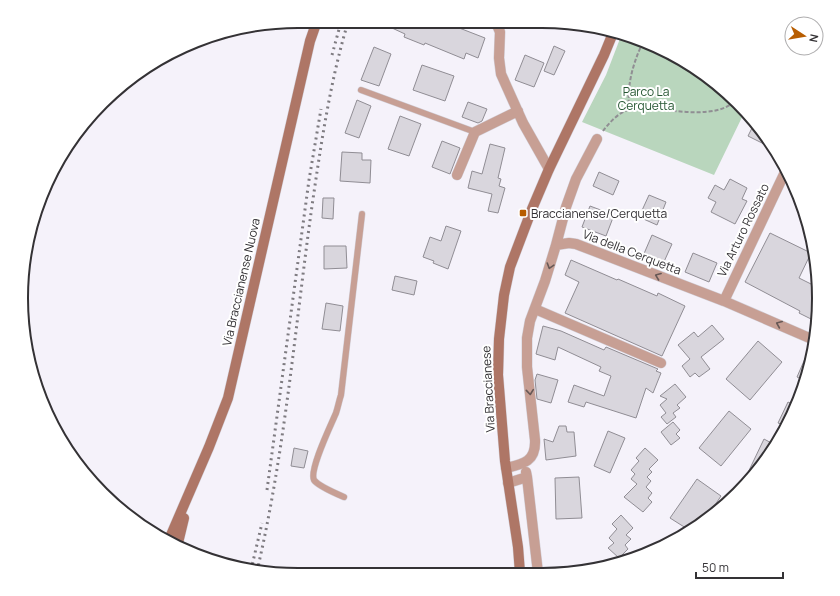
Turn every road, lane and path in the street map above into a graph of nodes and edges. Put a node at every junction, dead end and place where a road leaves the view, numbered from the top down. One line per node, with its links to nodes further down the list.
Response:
1 (315, 28): 23 (street, Via Braccianense Nuova)
2 (498, 28): 8 (street)
3 (611, 37): 11 (street, Via Braccianese)
4 (641, 47): 7 (path)
5 (361, 90): 9 (lane)
6 (730, 105): 7 (path)
7 (629, 110): 10 (path)
8 (518, 111): 9 (street); 11 (street)
9 (475, 132): 12 (street)
10 (597, 139): 15 (street)
11 (549, 169): 21 (street, Via Braccianese)
12 (457, 175)
13 (783, 177): 16 (street, Via Arturo Rossato)
14 (362, 214): 25 (lane)
15 (556, 245): 16 (street, Via della Cerquetta, one-way to 15); 17 (street, one-way to 17)
16 (724, 301): 18 (street, Via della Cerquetta, one-way to 16)
17 (535, 308): 19 (street); 20 (street, one-way to 20)
18 (809, 338)
19 (661, 363)
20 (525, 463): 21 (street); 22 (street)
21 (506, 468): 24 (street, Via Braccianese)
22 (527, 477): 24 (street); 29 (street)
23 (194, 482): 26 (street, Via Braccianense Nuova); 27 (street)
24 (508, 483): 28 (street, Via Braccianese)
25 (344, 497)
26 (171, 536)
27 (179, 540)
28 (520, 568)
29 (537, 568)

